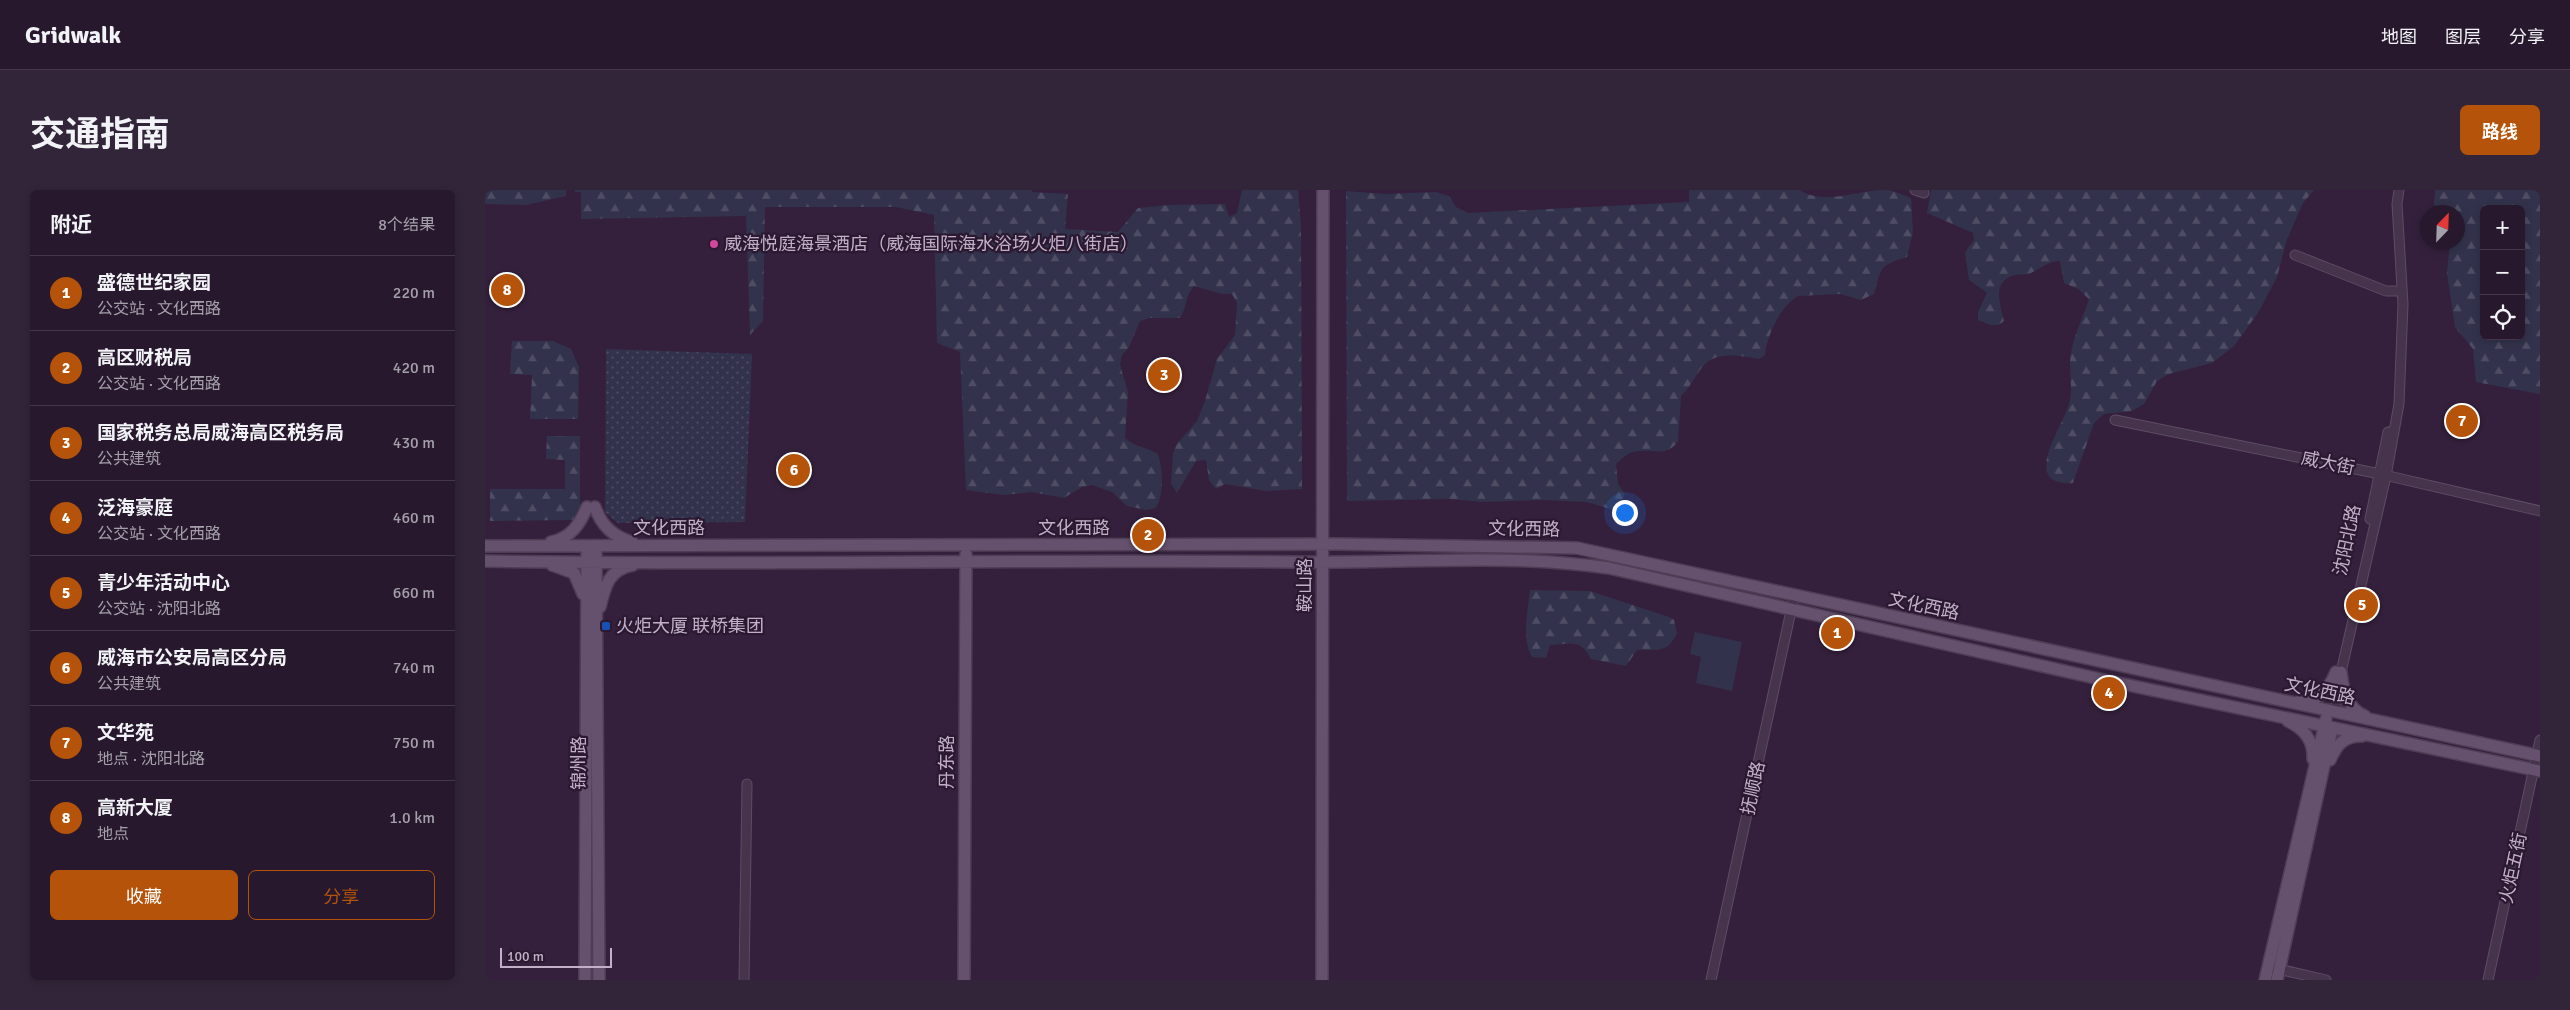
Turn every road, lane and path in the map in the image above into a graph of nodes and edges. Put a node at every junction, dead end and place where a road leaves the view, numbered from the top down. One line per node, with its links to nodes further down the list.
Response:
1 (1323, 190): 9 (main road, 鞍山路)
2 (2394, 190): 5 (street, 沈阳北路)
3 (2399, 190): 5 (street, 沈阳北路)
4 (2295, 254): 5 (street)
5 (2399, 291): 7 (street, 沈阳北路)
6 (2115, 420): 7 (street, 威大街)
7 (2383, 475): 8 (street, 威大街); 24 (street, 沈阳北路)
8 (2540, 511)
9 (1322, 544): 12 (main road, 文化西路); 20 (main road, 鞍山路); 21 (main road, 文化西路)
10 (592, 545): 11 (main road, 文化西路); 14 (main road, 文化西路); 16 (main road, 锦州路)
11 (653, 545): 12 (main road, 文化西路); 14 (main road)
12 (966, 545): 18 (main road, 丹东路)
13 (485, 546): 14 (main road, 文化西路)
14 (531, 547)
15 (485, 561): 19 (main road, 文化西路)
16 (591, 561): 17 (main road, 文化西路); 19 (main road, 文化西路); 23 (main road, 锦州路)
17 (653, 561): 18 (main road, 文化西路); 23 (main road)
18 (965, 561): 20 (main road, 文化西路); 40 (main road, 丹东路)
19 (524, 562): 23 (main road)
20 (1322, 563): 22 (main road, 文化西路); 41 (main road, 鞍山路)
21 (1795, 597): 22 (street, 抚顺路); 25 (main road, 文化西路)
22 (1791, 610): 27 (main road, 文化西路); 42 (street, 抚顺路)
23 (591, 624): 37 (main road, 锦州路); 38 (main road, 锦州路)
24 (2339, 672): 25 (main road); 26 (street, 沈阳北路); 28 (main road)
25 (2280, 700): 26 (main road, 文化西路)
26 (2332, 712): 28 (main road, 文化西路); 29 (main road, 沈阳北路)
27 (2275, 715): 29 (main road, 文化西路); 34 (main road)
28 (2383, 724): 32 (main road, 文化西路)
29 (2328, 726): 30 (main road, 文化西路); 34 (main road, 沈阳北路)
30 (2381, 736): 33 (main road, 文化西路); 34 (main road)
31 (2540, 740): 32 (street, 火炬五街)
32 (2538, 756): 33 (street, 火炬五街)
33 (2537, 770): 45 (street, 火炬五街)
34 (2316, 782): 36 (main road, 沈阳北路)
35 (747, 784): 39 (street)
36 (2275, 972): 43 (main road, 沈阳北路); 44 (street)
37 (585, 980)
38 (599, 980)
39 (744, 980)
40 (964, 980)
41 (1323, 980)
42 (1711, 980)
43 (2265, 980)
44 (2326, 980)
45 (2488, 980)

